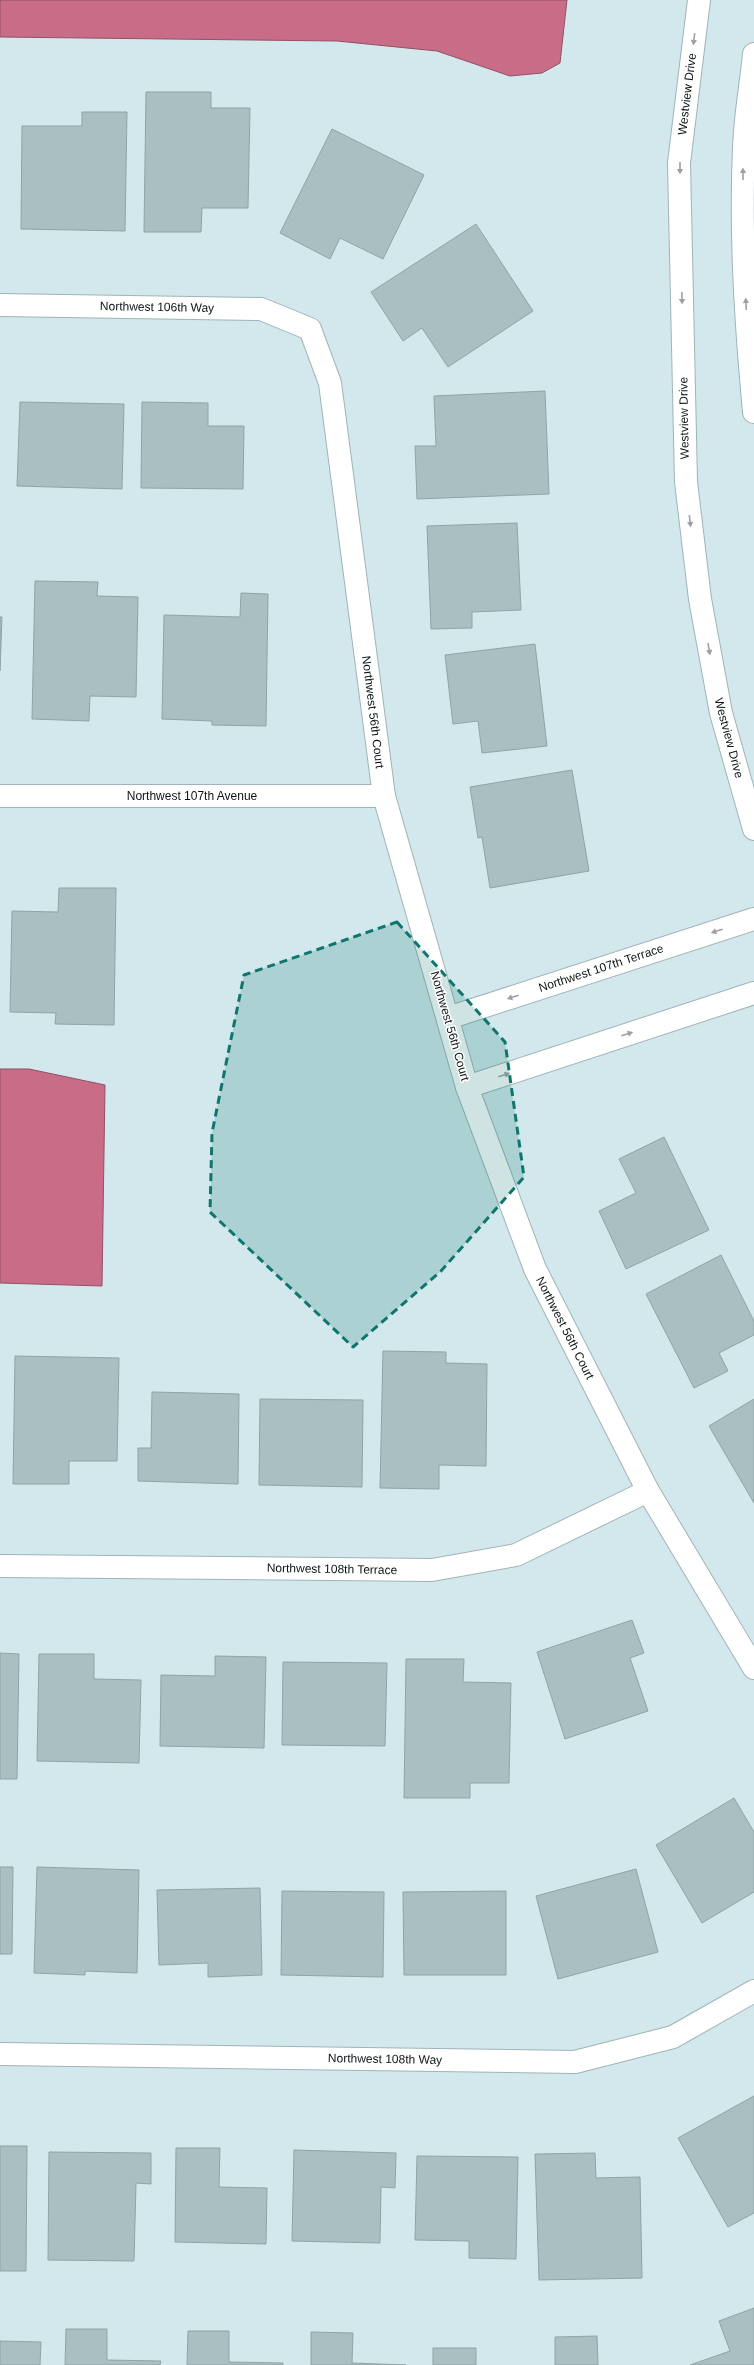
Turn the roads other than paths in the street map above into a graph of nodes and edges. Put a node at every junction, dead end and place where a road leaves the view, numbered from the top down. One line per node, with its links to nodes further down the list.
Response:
1 (699, 0): 8 (street, Westview Drive, one-way to 8)
2 (754, 54): 5 (street, one-way to 2)
3 (0, 305): 4 (street, Northwest 106th Way)
4 (310, 329): 7 (street, Northwest 56th Court)
5 (754, 412)
6 (0, 796): 7 (street, Northwest 107th Avenue)
7 (384, 796): 11 (street, Northwest 56th Court)
8 (754, 829)
9 (754, 919): 11 (street, Northwest 107th Terrace, one-way to 11)
10 (754, 993): 12 (street, one-way to 10)
11 (448, 1018): 12 (street, Northwest 56th Court)
12 (467, 1087): 13 (street, Northwest 56th Court)
13 (648, 1491): 14 (street, Northwest 108th Terrace); 15 (street, Northwest 56th Court)
14 (0, 1566)
15 (754, 1668)
16 (754, 1991): 17 (street, Northwest 108th Way)
17 (0, 2054)

